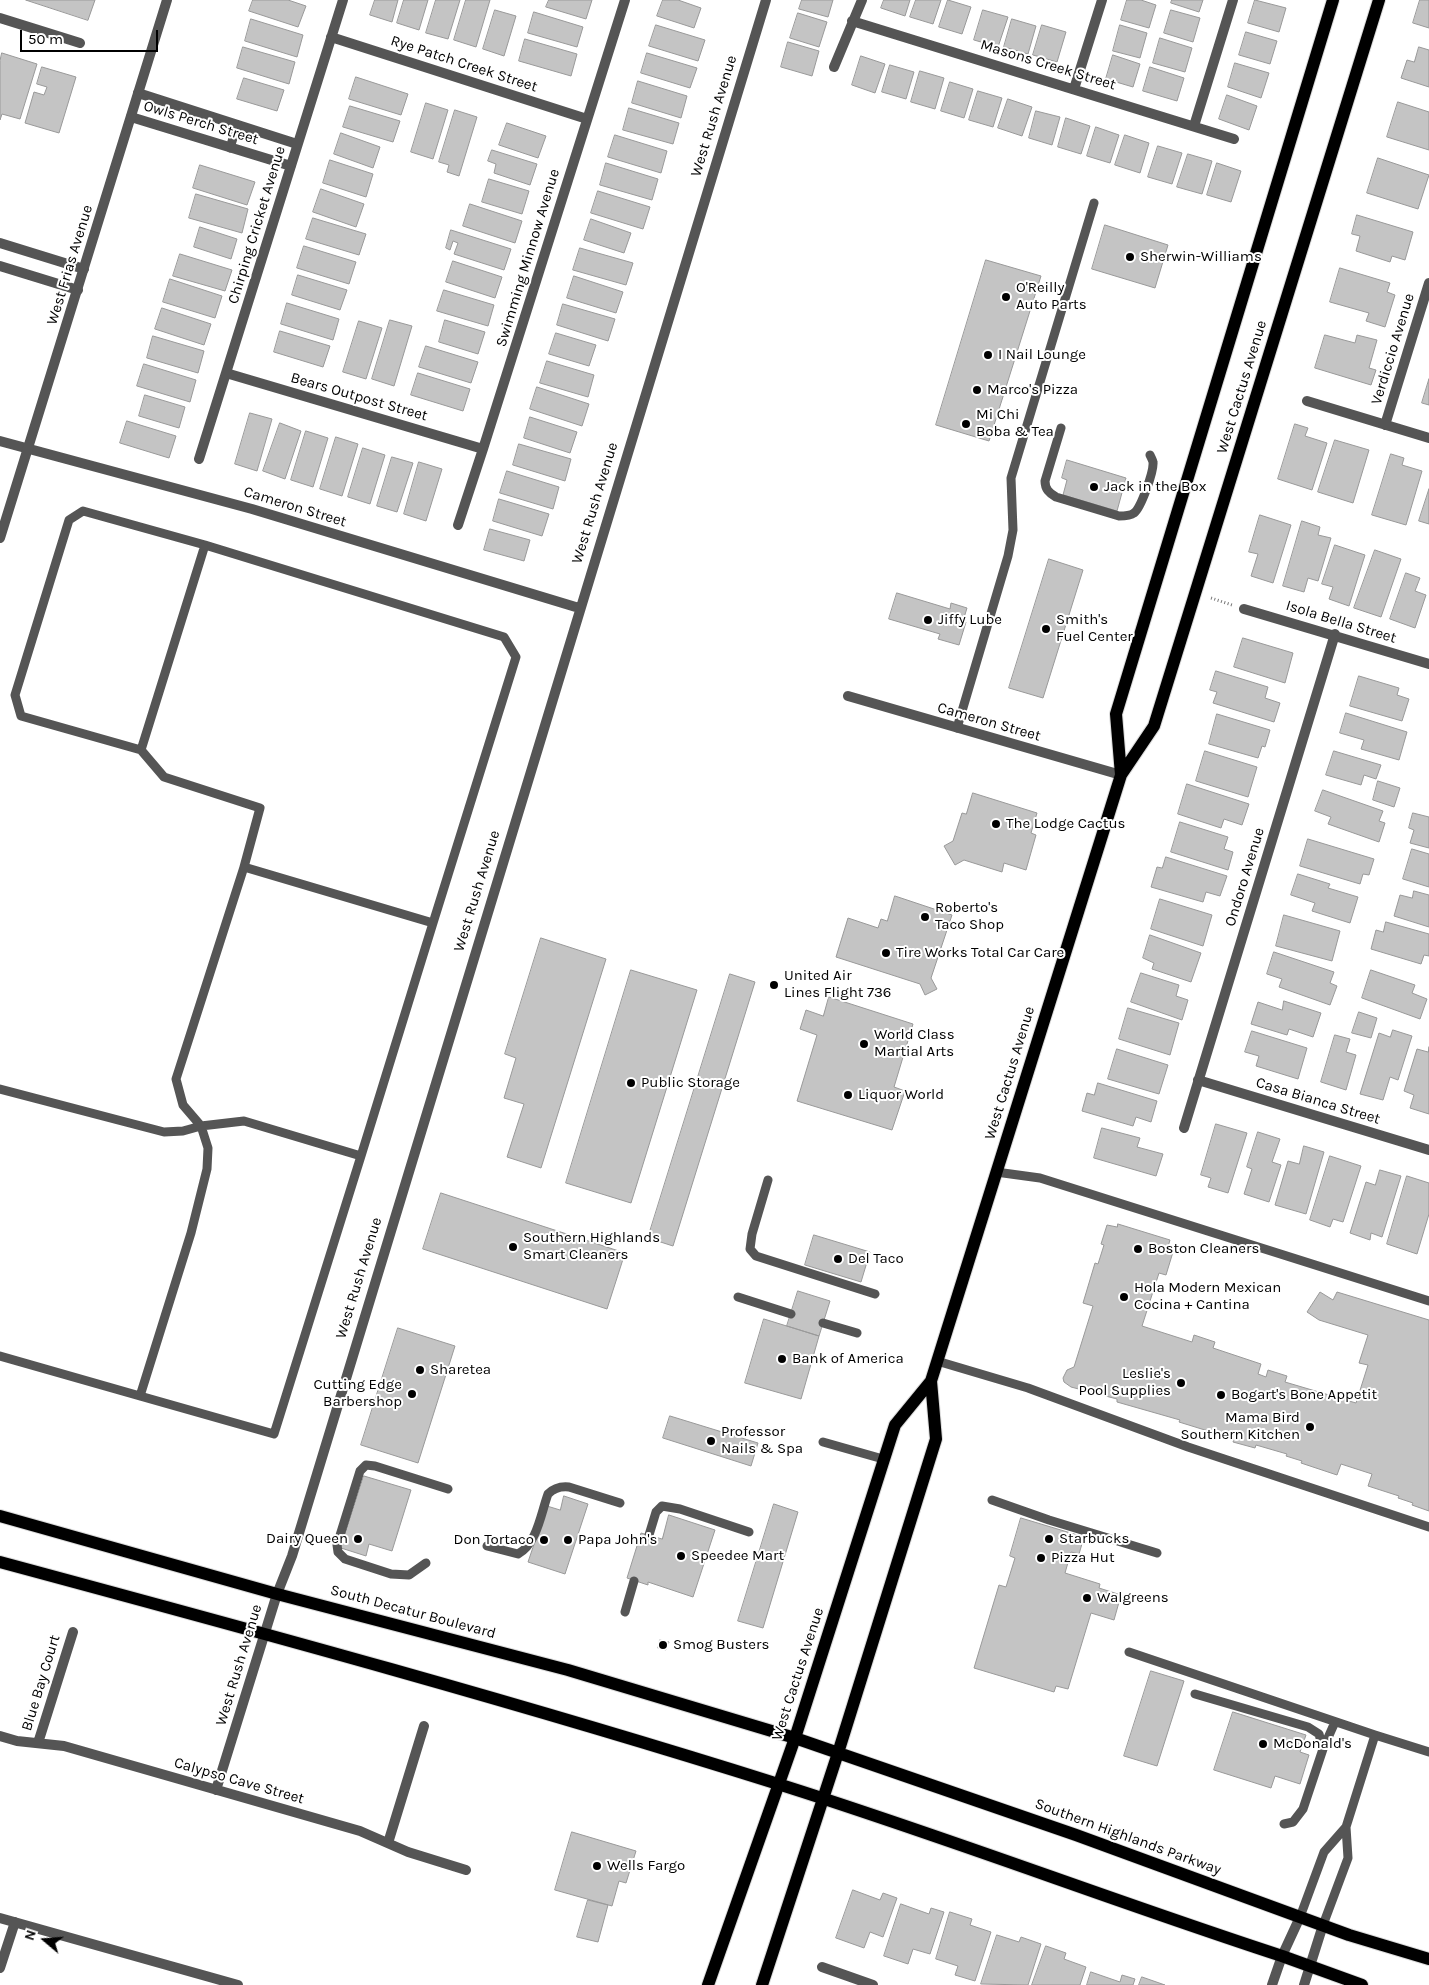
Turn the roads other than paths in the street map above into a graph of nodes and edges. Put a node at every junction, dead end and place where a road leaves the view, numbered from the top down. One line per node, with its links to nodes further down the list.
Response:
1 (167, 0): 16 (street, West Frias Avenue)
2 (343, 0): 12 (street, Chirping Cricket Avenue)
3 (625, 0): 18 (street, Swimming Minnow Avenue)
4 (766, 0): 44 (street, West Rush Avenue)
5 (862, 0): 11 (street)
6 (1102, 0): 15 (street)
7 (1233, 0): 20 (street)
8 (1333, 0): 51 (main road, West Cactus Avenue)
9 (1379, 0): 51 (main road, West Cactus Avenue)
10 (0, 18): 13 (street)
11 (852, 21): 14 (street); 15 (street, Masons Creek Street)
12 (331, 37): 18 (street, Rye Patch Creek Street); 22 (street, Chirping Cricket Avenue)
13 (80, 43)
14 (834, 67)
15 (1074, 89): 20 (street, Masons Creek Street)
16 (138, 93): 17 (street, West Frias Avenue); 19 (street, Owls Perch Street)
17 (131, 117): 23 (street, Owls Perch Street); 28 (street, West Frias Avenue)
18 (587, 119): 38 (street, Swimming Minnow Avenue)
19 (237, 124): 22 (street, Owls Perch Street); 23 (lane)
20 (1194, 126): 21 (street, Masons Creek Street)
21 (1234, 139)
22 (297, 144): 24 (street, Chirping Cricket Avenue)
23 (230, 148): 24 (street, Owls Perch Street)
24 (291, 166): 31 (street, Chirping Cricket Avenue)
25 (1094, 203): 49 (lane)
26 (0, 243): 28 (street)
27 (0, 266): 30 (street)
28 (84, 269): 30 (street, West Frias Avenue)
29 (1429, 283): 33 (street, Verdiccio Avenue)
30 (78, 290): 37 (street, West Frias Avenue)
31 (226, 373): 38 (street, Bears Outpost Street); 40 (street, Chirping Cricket Avenue)
32 (1307, 401): 33 (street)
33 (1386, 425): 35 (street)
34 (1061, 428): 39 (lane)
35 (1429, 438)
36 (0, 441): 37 (street, Cameron Street)
37 (28, 448): 42 (street, West Frias Avenue); 44 (street, Cameron Street)
38 (484, 449): 41 (street, Swimming Minnow Avenue)
39 (1150, 454)
40 (199, 459)
41 (458, 525)
42 (0, 538)
43 (205, 545): 50 (lane); 50 (lane); 53 (lane)
44 (579, 608): 86 (street, West Rush Avenue)
45 (1244, 609): 46 (street, Isola Bella Street)
46 (1335, 634): 47 (street, Isola Bella Street); 54 (street, Ondoro Avenue)
47 (1429, 664)
48 (848, 696): 49 (street, Cameron Street)
49 (957, 728): 51 (street, Cameron Street)
50 (141, 750): 52 (lane)
51 (1121, 776): 60 (main road, West Cactus Avenue)
52 (244, 867): 53 (lane); 56 (lane)
53 (433, 923): 59 (lane)
54 (1198, 1080): 57 (street, Ondoro Avenue); 58 (street, Casa Bianca Street)
55 (0, 1089): 56 (lane)
56 (201, 1126): 59 (lane); 71 (lane)
57 (1184, 1128)
58 (1429, 1150)
59 (361, 1156): 71 (lane)
60 (996, 1172): 64 (lane); 69 (main road, West Cactus Avenue)
61 (768, 1180): 62 (lane)
62 (875, 1294)
63 (738, 1297): 65 (lane)
64 (1429, 1301)
65 (791, 1314)
66 (823, 1323): 67 (lane)
67 (857, 1333)
68 (0, 1356): 71 (lane)
69 (937, 1361): 70 (main road, West Cactus Avenue); 78 (lane)
70 (931, 1381): 73 (main road, West Cactus Avenue); 101 (main road, West Cactus Avenue)
71 (140, 1396)
72 (823, 1442): 73 (lane)
73 (883, 1459): 96 (main road, West Cactus Avenue)
74 (448, 1489): 84 (lane)
75 (992, 1500): 82 (lane)
76 (620, 1503): 81 (lane)
77 (0, 1516): 86 (main road, South Decatur Boulevard)
78 (1429, 1527)
79 (749, 1532): 80 (lane)
80 (649, 1535)
81 (487, 1546)
82 (1157, 1553)
83 (0, 1562): 89 (main road)
84 (426, 1563)
85 (634, 1581): 87 (lane)
86 (277, 1594): 89 (street, West Rush Avenue); 96 (main road, South Decatur Boulevard)
87 (625, 1612)
88 (73, 1632): 97 (street, Blue Bay Court)
89 (266, 1633): 102 (main road); 103 (street, West Rush Avenue)
90 (1129, 1652): 92 (lane)
91 (1195, 1694): 99 (lane)
92 (1335, 1722): 94 (lane); 99 (lane)
93 (424, 1726): 107 (street)
94 (1375, 1735): 100 (lane); 106 (lane)
95 (0, 1736): 97 (street, Calypso Cave Street)
96 (795, 1738): 98 (main road, South Decatur Boulevard); 102 (main road, West Cactus Avenue)
97 (38, 1743): 103 (street, Calypso Cave Street)
98 (816, 1746): 101 (main road, Southern Highlands Parkway)
99 (1323, 1749): 105 (lane)
100 (1429, 1752)
101 (838, 1753): 104 (main road, West Cactus Avenue); 109 (main road, Southern Highlands Parkway)
102 (779, 1784): 104 (main road); 121 (main road, West Cactus Avenue)
103 (216, 1790): 107 (street, Calypso Cave Street)
104 (823, 1799): 113 (main road); 122 (main road, West Cactus Avenue)
105 (1284, 1824)
106 (1346, 1827): 109 (lane); 112 (lane)
107 (388, 1843): 108 (street, Calypso Cave Street)
108 (466, 1870)
109 (1300, 1917): 112 (main road, Southern Highlands Parkway); 113 (street)
110 (0, 1918): 111 (street)
111 (15, 1922): 117 (street); 118 (street)
112 (1323, 1926): 114 (main road, Southern Highlands Parkway); 115 (street)
113 (1282, 1956): 115 (main road); 124 (street)
114 (1429, 1959)
115 (1311, 1966): 125 (street); 126 (main road)
116 (822, 1967): 123 (street)
117 (0, 1968)
118 (196, 1974): 119 (street); 120 (street)
119 (192, 1985)
120 (238, 1985)
121 (708, 1985)
122 (762, 1985)
123 (873, 1985)
124 (1272, 1985)
125 (1304, 1985)
126 (1362, 1985)

